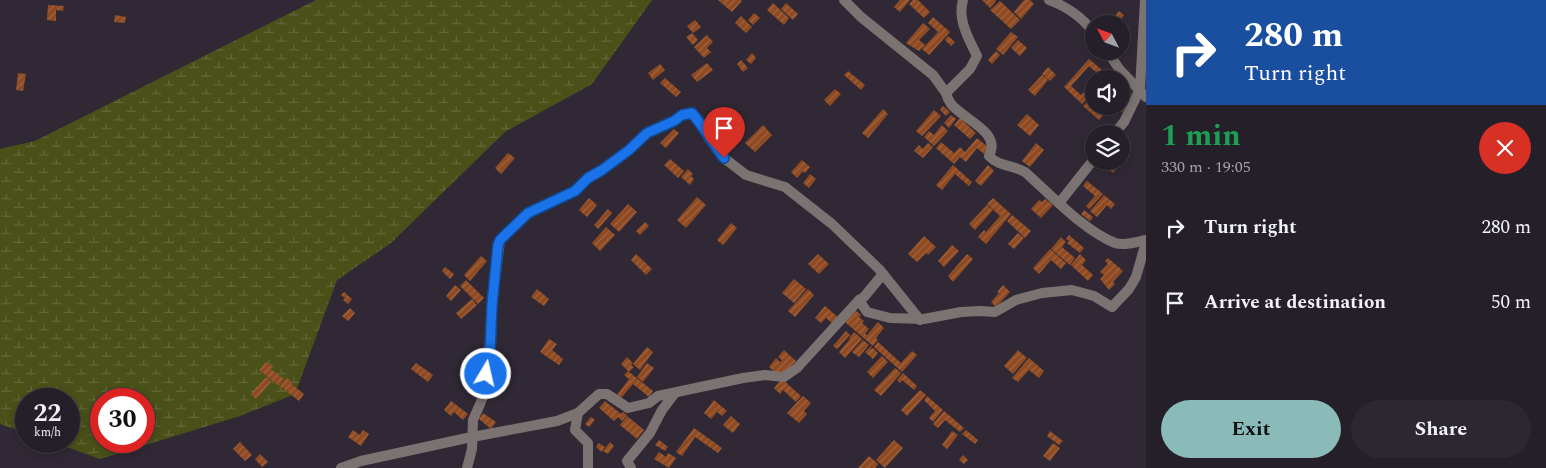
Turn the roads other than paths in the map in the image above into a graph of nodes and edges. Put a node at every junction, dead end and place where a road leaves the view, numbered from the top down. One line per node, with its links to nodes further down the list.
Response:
1 (844, 0): 7 (street)
2 (963, 0): 7 (street)
3 (1049, 0): 5 (street)
4 (1145, 0): 8 (street)
5 (1085, 21)
6 (1113, 60): 8 (street)
7 (946, 93): 11 (street)
8 (1143, 93): 9 (street)
9 (1122, 125)
10 (1085, 170): 11 (street)
11 (1060, 202): 12 (street)
12 (1146, 241): 15 (street)
13 (883, 274): 14 (street); 15 (street); 19 (street)
14 (859, 300): 15 (street); 16 (street)
15 (920, 320)
16 (675, 393): 17 (street); 24 (street)
17 (578, 413): 18 (street); 23 (street)
18 (487, 434): 19 (street); 20 (street)
19 (472, 437): 20 (street); 21 (street)
20 (472, 449): 22 (street)
21 (341, 468)
22 (467, 468)
23 (588, 468)
24 (630, 468)

